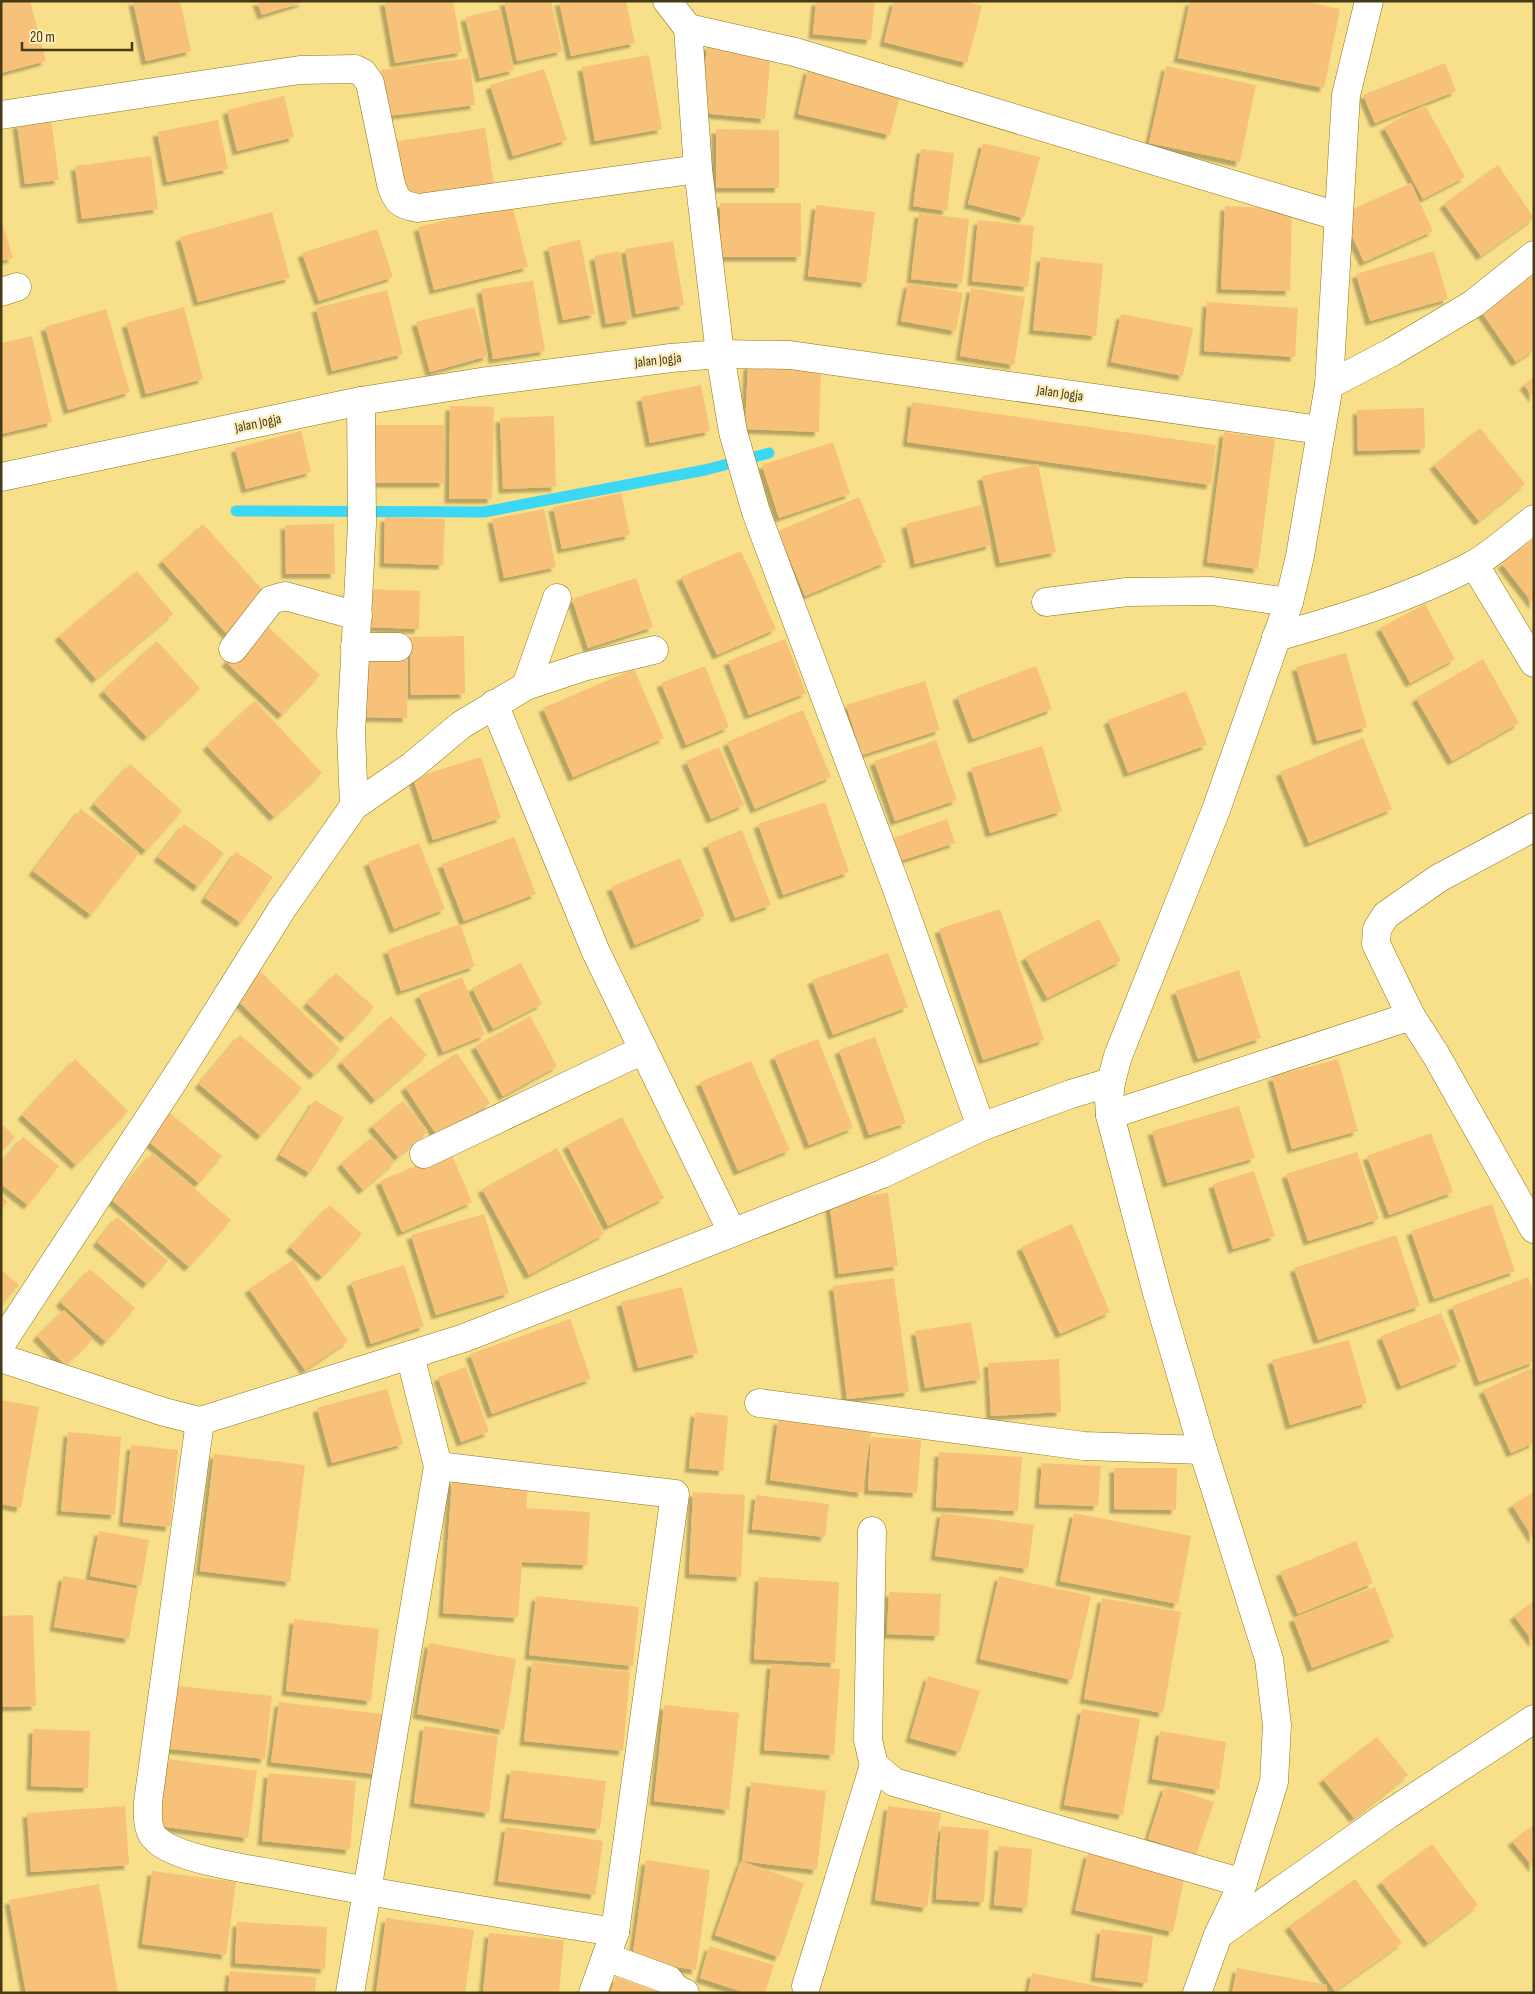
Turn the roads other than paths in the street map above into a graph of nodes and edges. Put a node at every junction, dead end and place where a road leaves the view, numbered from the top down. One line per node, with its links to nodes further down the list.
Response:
1 (667, 1): 3 (street)
2 (1369, 1): 6 (street)
3 (688, 28): 5 (street); 6 (street)
4 (1, 115): 5 (street)
5 (698, 169): 8 (street)
6 (1338, 216): 9 (street)
7 (1534, 255): 9 (street)
8 (720, 354): 10 (street, Jalan Jogja); 11 (street, Jalan Jogja); 33 (street)
9 (1329, 385): 11 (street)
10 (361, 401): 12 (street, Jalan Jogja); 18 (street)
11 (1320, 430): 17 (street)
12 (1, 477)
13 (1534, 520): 14 (street)
14 (1474, 564): 19 (street); 24 (street)
15 (557, 598): 25 (street)
16 (1046, 602): 17 (street)
17 (1289, 602): 19 (street)
18 (358, 616): 20 (street); 22 (street)
19 (1276, 637): 31 (street)
20 (355, 647): 21 (street); 27 (street)
21 (398, 647)
22 (233, 649)
23 (654, 650): 25 (street)
24 (1534, 663)
25 (526, 686): 26 (street)
26 (494, 704): 27 (street); 30 (street)
27 (354, 806): 37 (street)
28 (1534, 827): 29 (street)
29 (1412, 1016): 32 (street); 35 (street)
30 (644, 1050): 34 (street); 36 (street)
31 (1111, 1082): 32 (street); 33 (street)
32 (1110, 1115): 42 (street)
33 (981, 1127): 36 (street)
34 (424, 1154)
35 (1534, 1229)
36 (732, 1232): 38 (street)
37 (1, 1344)
38 (410, 1355): 41 (street); 43 (street)
39 (1, 1358): 41 (street)
40 (759, 1403): 42 (street)
41 (200, 1421): 48 (street)
42 (1203, 1450): 47 (street)
43 (438, 1466): 48 (street); 50 (street)
44 (872, 1531): 46 (street)
45 (1534, 1719): 49 (street)
46 (874, 1765): 47 (street); 51 (street)
47 (1243, 1882): 49 (street)
48 (368, 1892): 50 (street); 52 (street)
49 (1218, 1935): 55 (street)
50 (611, 1944): 53 (street); 54 (street)
51 (806, 1986)
52 (350, 1993)
53 (594, 1993)
54 (686, 1993)
55 (1197, 1993)

